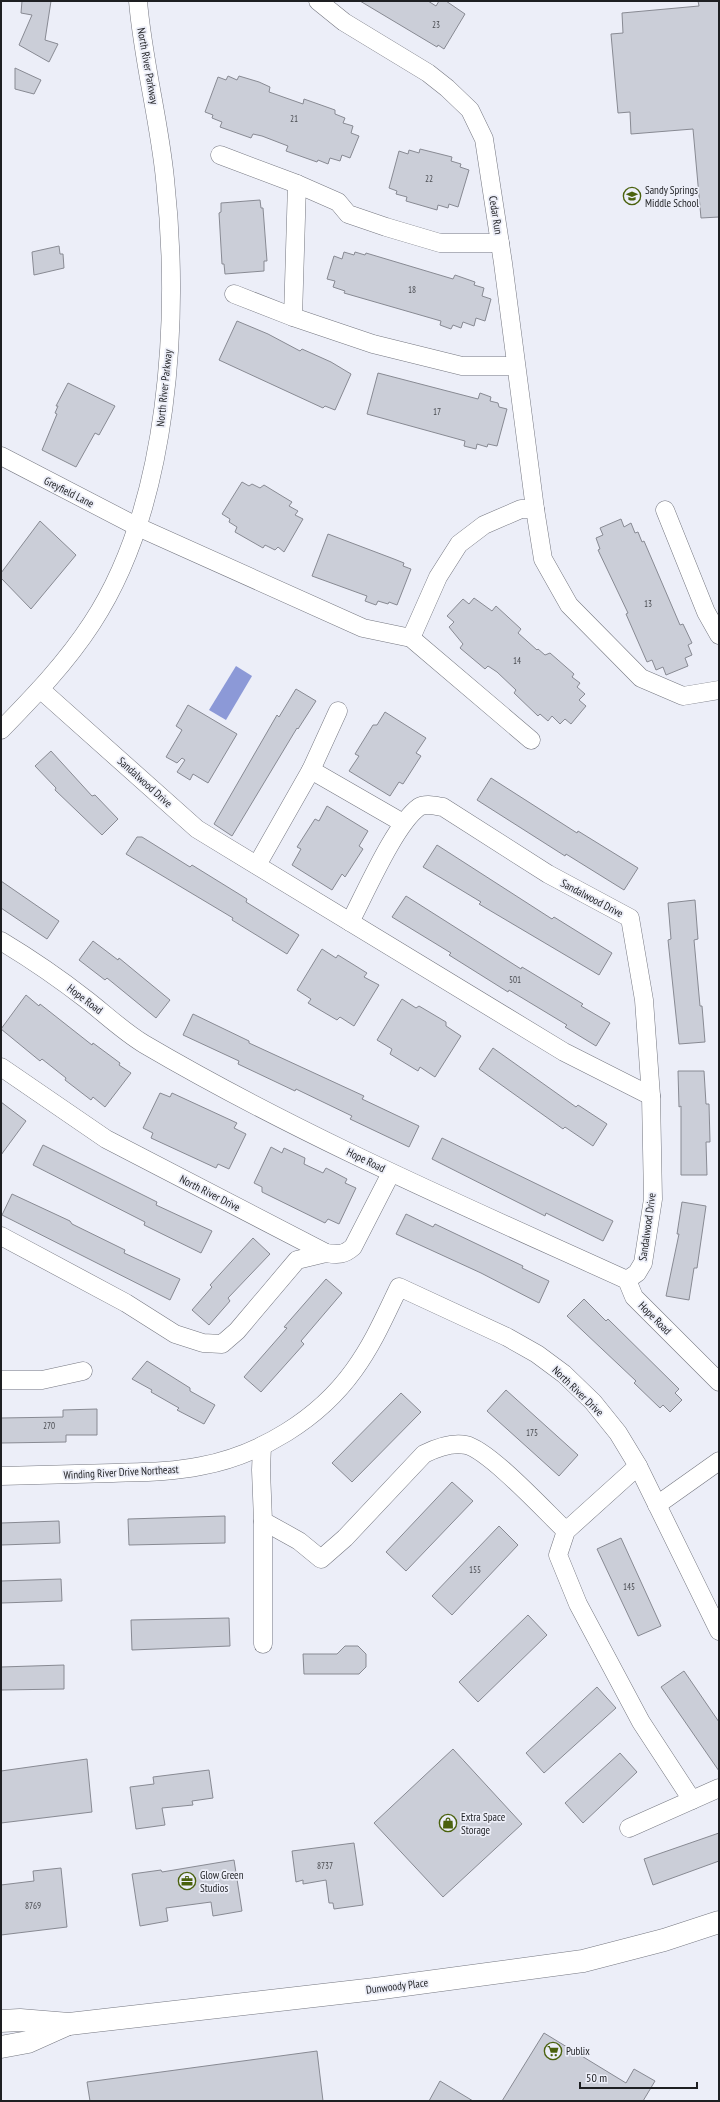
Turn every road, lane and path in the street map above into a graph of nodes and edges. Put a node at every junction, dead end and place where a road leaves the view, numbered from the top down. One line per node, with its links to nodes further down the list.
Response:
1 (138, 1): 12 (street, North River Parkway)
2 (318, 1): 5 (street, Cedar Run)
3 (220, 155): 4 (street)
4 (297, 184): 5 (street); 7 (street)
5 (500, 243): 8 (street, Cedar Run)
6 (234, 294): 7 (street)
7 (292, 318): 8 (street)
8 (516, 366): 10 (street, Cedar Run)
9 (1, 456): 12 (street, Greyfield Lane)
10 (535, 509): 14 (street); 16 (street, Cedar Run)
11 (665, 510): 13 (street)
12 (138, 527): 14 (street, Greyfield Lane); 15 (street, North River Parkway)
13 (719, 635)
14 (411, 638): 19 (street)
15 (40, 689): 18 (street, North River Parkway); 22 (street, Sandalwood Drive)
16 (719, 690)
17 (338, 711): 20 (street)
18 (1, 730)
19 (531, 740)
20 (311, 770): 21 (street); 22 (street)
21 (403, 823): 23 (street, Sandalwood Drive); 26 (street, Sandalwood Drive)
22 (256, 865): 23 (street, Sandalwood Drive)
23 (350, 922): 26 (street, Sandalwood Drive)
24 (1, 941): 27 (street, Hope Road)
25 (1, 1067): 29 (street, North River Drive)
26 (651, 1096): 30 (street, Sandalwood Drive)
27 (391, 1173): 29 (street, North River Drive); 30 (street, Hope Road)
28 (1, 1236): 29 (street)
29 (326, 1253)
30 (628, 1280): 34 (street, Hope Road)
31 (399, 1287): 35 (street, Winding River Drive Northeast); 37 (street, North River Drive)
32 (83, 1371): 33 (street)
33 (1, 1380)
34 (719, 1382)
35 (262, 1446): 38 (street, Winding River Drive Northeast); 40 (street)
36 (719, 1461): 39 (street)
37 (638, 1466): 39 (street, North River Drive); 41 (street)
38 (1, 1476)
39 (657, 1505): 42 (street, North River Drive)
40 (263, 1521): 41 (street); 43 (street)
41 (566, 1531): 45 (street)
42 (719, 1631)
43 (263, 1644)
44 (719, 1788): 45 (street)
45 (692, 1800): 46 (street)
46 (629, 1828)
47 (719, 1922): 49 (street, Dunwoody Place)
48 (1, 2021): 49 (street, Dunwoody Place)
49 (69, 2024): 50 (street, Dunwoody Place)
50 (1, 2047)

